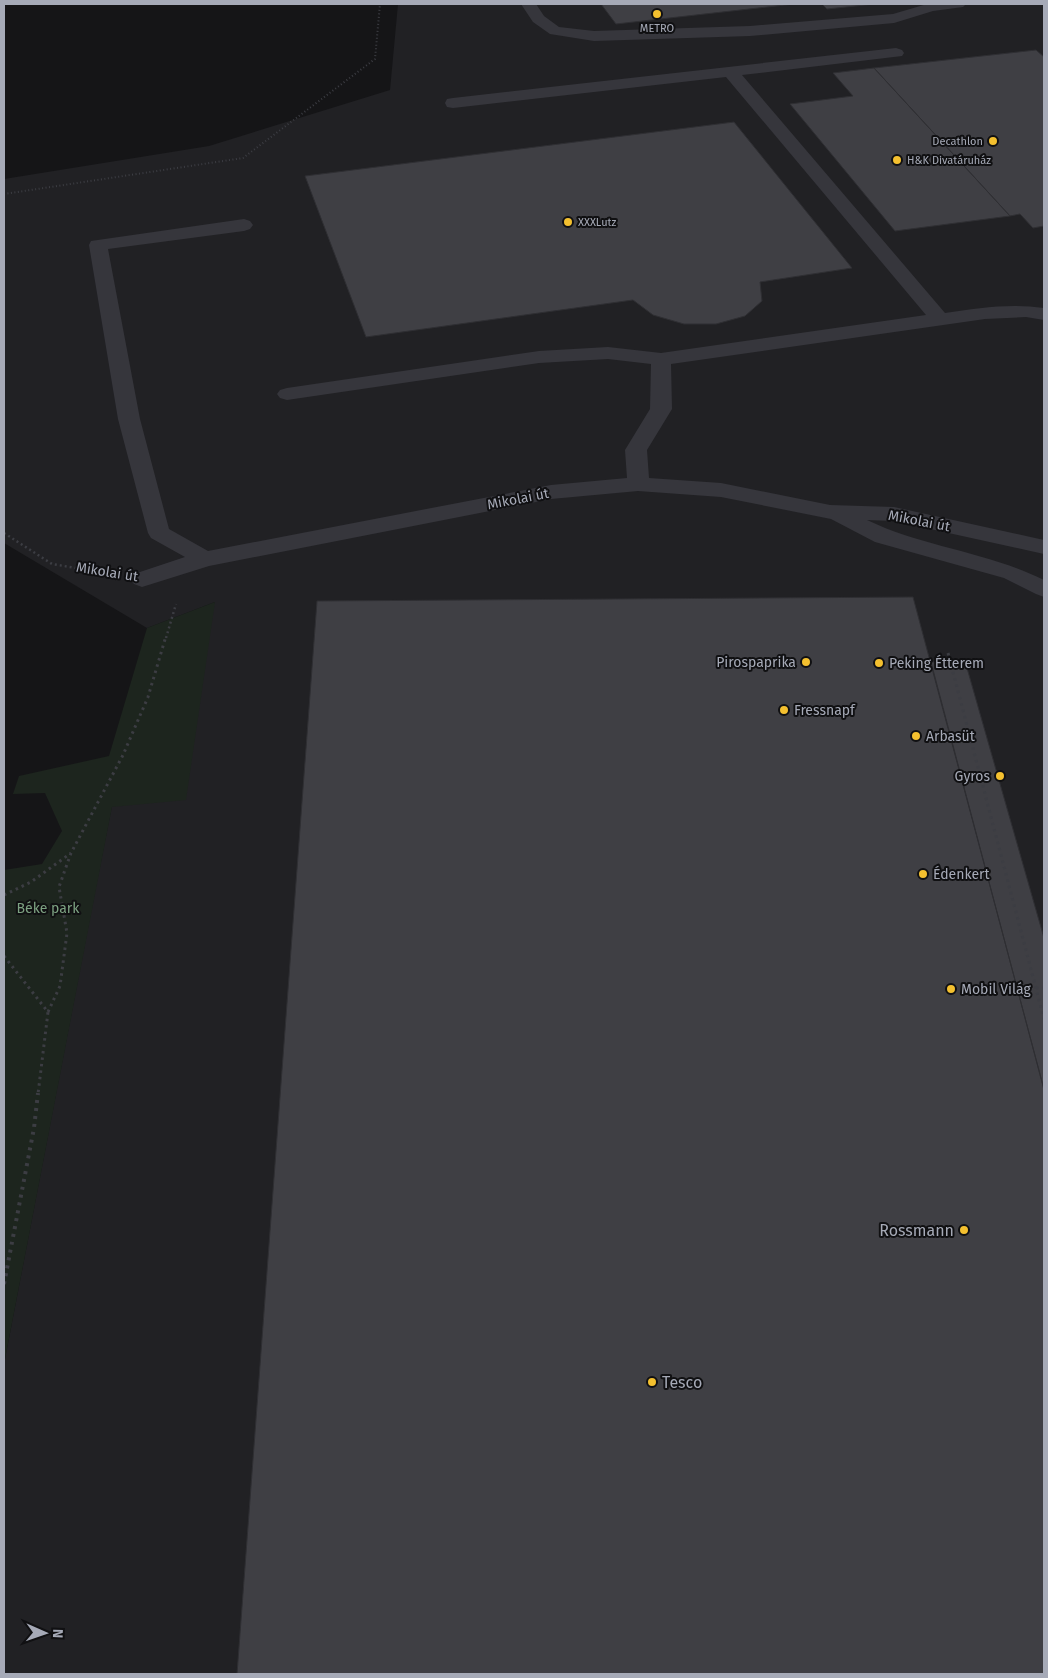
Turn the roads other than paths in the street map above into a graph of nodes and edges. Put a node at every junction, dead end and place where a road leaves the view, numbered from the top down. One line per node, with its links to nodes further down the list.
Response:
1 (529, 4): 2 (street)
2 (958, 4)
3 (896, 52): 4 (street)
4 (730, 71): 5 (street); 8 (street)
5 (453, 103)
6 (244, 225): 15 (street)
7 (1044, 314): 8 (street)
8 (940, 319): 9 (street)
9 (661, 359): 10 (street); 11 (street)
10 (287, 394)
11 (638, 484): 12 (street, Mikolai út); 15 (street, Mikolai út)
12 (830, 512): 13 (street, Mikolai út); 17 (street)
13 (1044, 547)
14 (1044, 556): 17 (street)
15 (205, 559): 16 (street, Mikolai út)
16 (142, 579)
17 (1044, 588)

